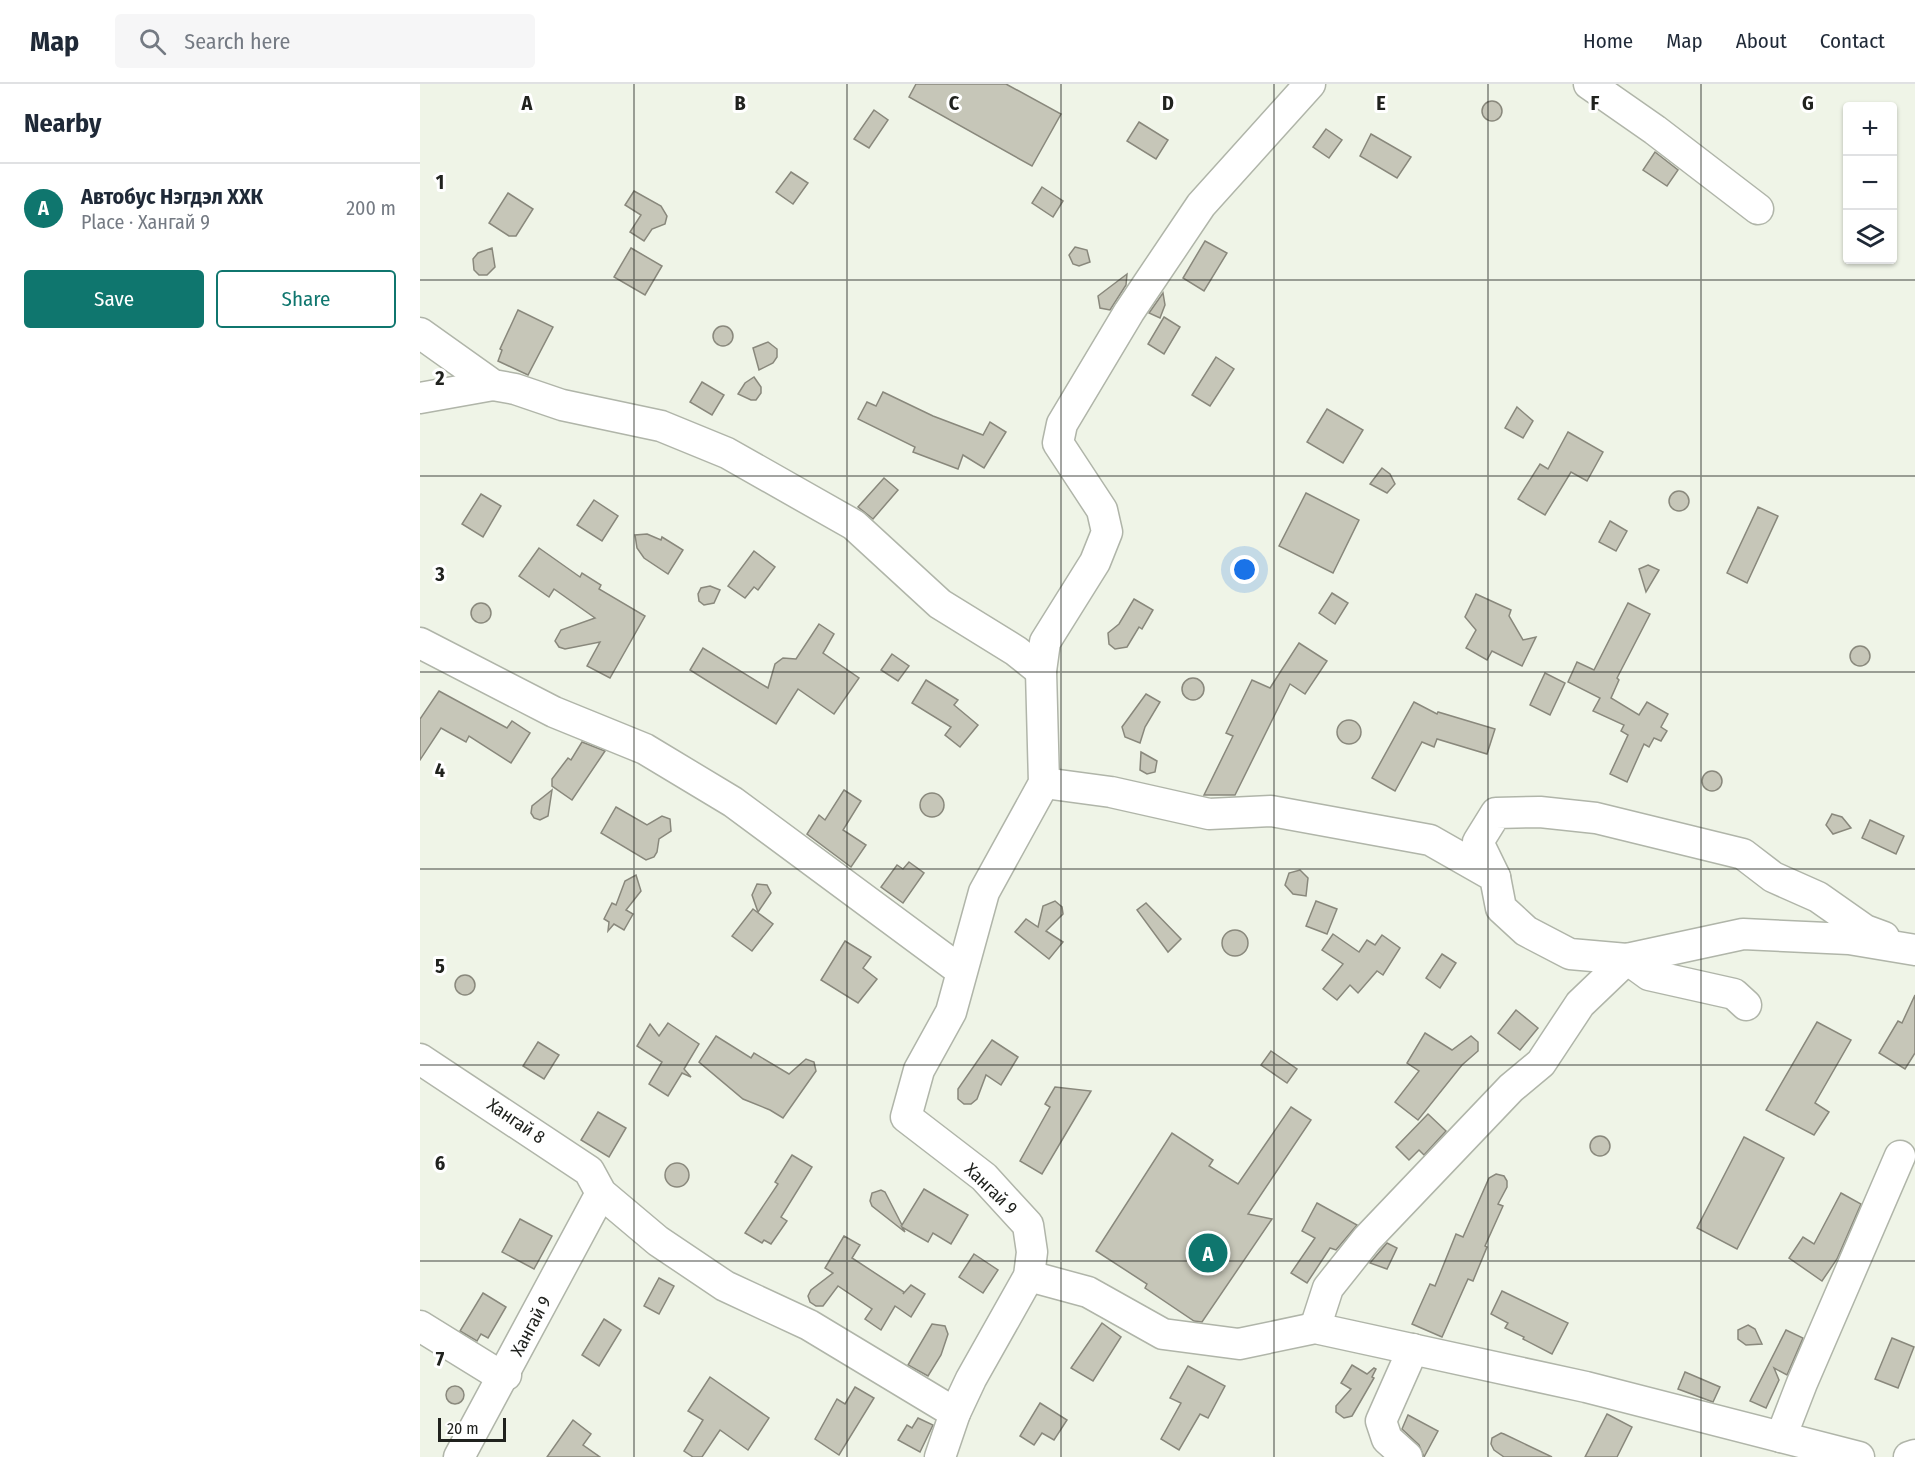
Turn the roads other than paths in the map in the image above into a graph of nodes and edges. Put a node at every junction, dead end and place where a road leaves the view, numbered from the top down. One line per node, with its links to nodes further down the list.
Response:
1 (1310, 84): 8 (street)
2 (1589, 84): 3 (street)
3 (1758, 208)
4 (420, 333): 5 (street)
5 (493, 385): 6 (street); 8 (street)
6 (420, 398)
7 (420, 643): 13 (street)
8 (1041, 671): 9 (street)
9 (1044, 783): 10 (street); 13 (street)
10 (1495, 877): 11 (street); 12 (street)
11 (1915, 950): 12 (street)
12 (1628, 959): 14 (street); 20 (street)
13 (960, 970): 18 (street, Хангай 9)
14 (1746, 1005)
15 (420, 1059): 17 (street, Хангай 8)
16 (1900, 1156): 24 (street)
17 (602, 1194): 22 (street, Хангай 9); 23 (street, Хангай 8)
18 (1029, 1276): 20 (street); 23 (street, Хангай 9)
19 (420, 1326): 22 (street)
20 (1315, 1328): 21 (street)
21 (1413, 1349): 24 (street); 29 (street)
22 (506, 1375): 27 (street, Хангай 9)
23 (954, 1413): 28 (street, Хангай 9)
24 (1781, 1437): 25 (street)
25 (1816, 1452): 30 (street)
26 (1915, 1455): 31 (street)
27 (459, 1457)
28 (940, 1457)
29 (1407, 1457)
30 (1859, 1457)
31 (1909, 1457)

